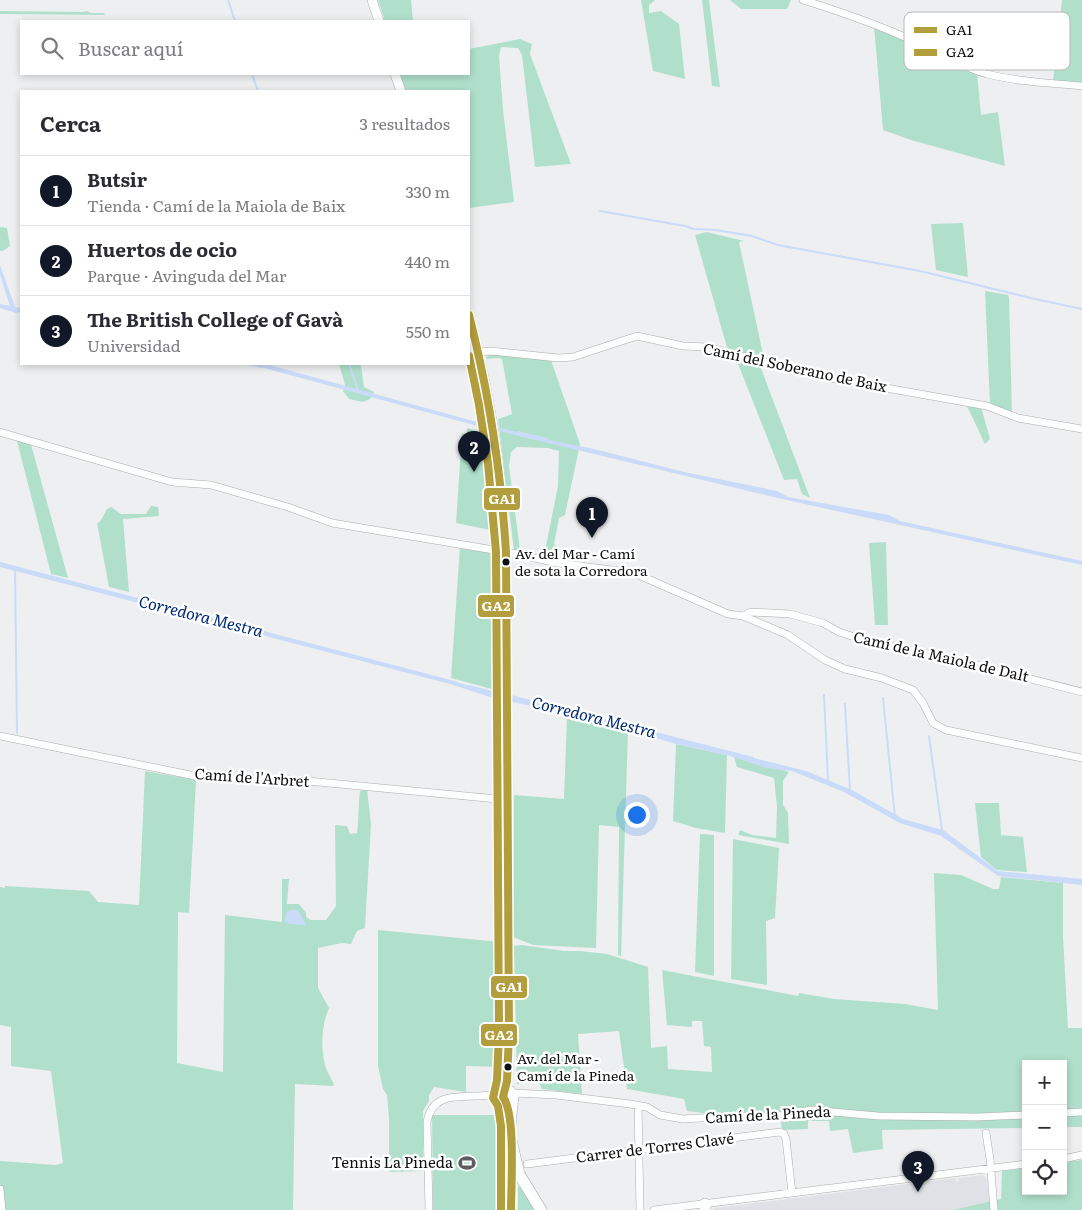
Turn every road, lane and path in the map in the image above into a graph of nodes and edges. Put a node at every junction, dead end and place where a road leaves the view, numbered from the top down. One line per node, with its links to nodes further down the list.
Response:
1 (372, 0): 3 (street)
2 (803, 0): 4 (street)
3 (379, 20)
4 (904, 37)
5 (976, 70): 7 (street)
6 (395, 75): 8 (street)
7 (1082, 86)
8 (400, 90)
9 (470, 319): 10 (street)
10 (478, 352): 11 (street, Camí del Soberano de Baix); 13 (street)
11 (1082, 429)
12 (0, 432): 13 (street)
13 (506, 552): 14 (street); 18 (street)
14 (743, 616): 15 (street, Camí de la Maiola de Dalt); 17 (street)
15 (1082, 692)
16 (0, 736): 18 (street, Camí de l'Arbret)
17 (1082, 758)
18 (508, 800): 20 (street)
19 (478, 1096): 20 (street, Camí de la Pineda); 21 (street, Camí de la Pineda); 41 (street, Camí de la Pineda)
20 (508, 1096): 21 (street, Camí de la Pineda); 22 (street, Camí de la Pineda); 26 (street)
21 (493, 1099): 26 (street)
22 (638, 1105): 25 (street, Camí de la Pineda); 29 (street)
23 (1082, 1112): 24 (street)
24 (1067, 1113)
25 (1022, 1115)
26 (511, 1125): 28 (street)
27 (986, 1133): 36 (street)
28 (511, 1140): 42 (street); 43 (highway)
29 (639, 1150): 34 (street, Carrer de Torres Clavé); 38 (street, Carrer de Torres Clavé); 44 (street)
30 (1082, 1155): 31 (street)
31 (1067, 1158)
32 (1067, 1158): 33 (street)
33 (1082, 1161)
34 (527, 1164)
35 (1022, 1164): 36 (street)
36 (990, 1168): 38 (street); 46 (street)
37 (0, 1189): 40 (street)
38 (792, 1193): 39 (street)
39 (705, 1207): 45 (street)
40 (2, 1210)
41 (429, 1210)
42 (511, 1210)
43 (541, 1210)
44 (640, 1210)
45 (654, 1210)
46 (994, 1210)

